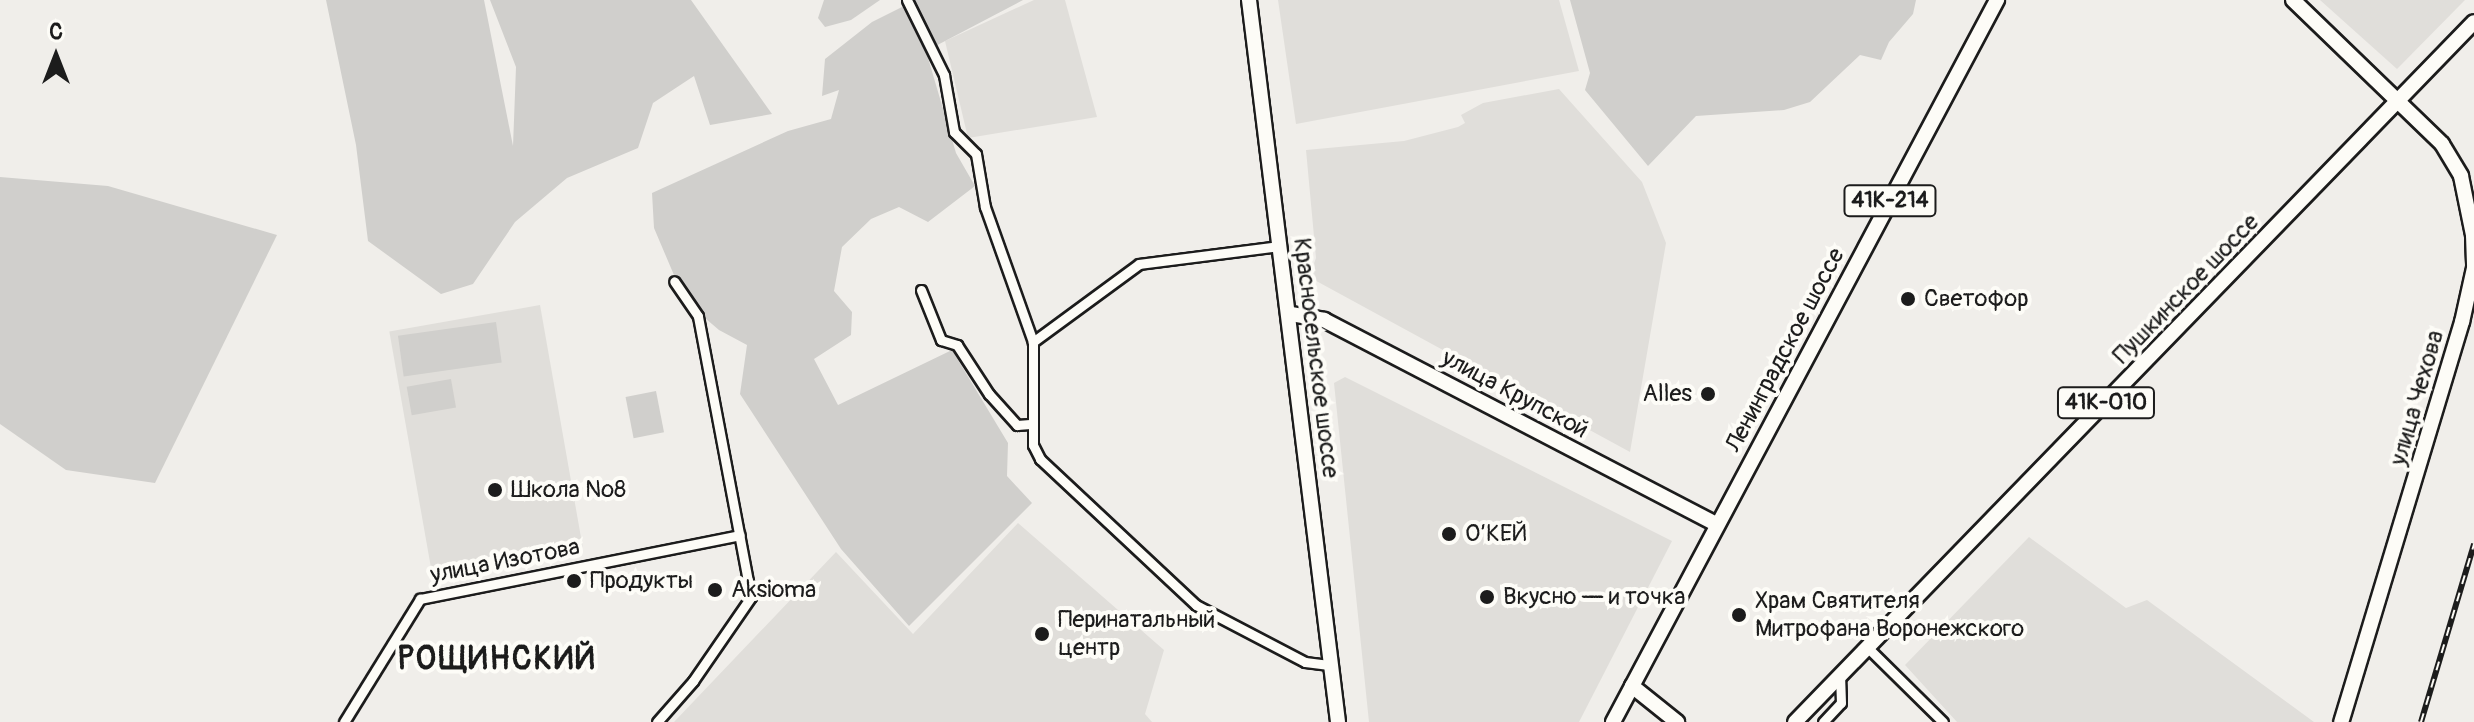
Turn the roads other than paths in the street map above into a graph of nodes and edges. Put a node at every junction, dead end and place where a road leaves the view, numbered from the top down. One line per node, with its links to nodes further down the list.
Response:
1 (907, 0): 11 (street)
2 (1249, 0): 7 (main road, Красносельское шоссе)
3 (1997, 0): 13 (main road, Ленинградское шоссе / 41К-214)
4 (2293, 0): 6 (main road, улица Чехова)
5 (2474, 22): 6 (main road, Пушкинское шоссе / 41К-010)
6 (2400, 100): 15 (main road, Пушкинское шоссе / 41К-010); 27 (main road, улица Чехова)
7 (1279, 246): 10 (main road, Красносельское шоссе); 11 (street)
8 (674, 281): 14 (street)
9 (921, 290): 12 (street)
10 (1291, 314): 13 (main road, улица Крупской); 16 (main road, Красносельское шоссе)
11 (1033, 342): 12 (street)
12 (1030, 424): 16 (street)
13 (1716, 524): 18 (main road, Ленинградское шоссе / 41К-214)
14 (740, 535): 19 (street, улица Изотова); 20 (street)
15 (1866, 646): 17 (main road, Пушкинское шоссе / 41К-010); 26 (street)
16 (1331, 665): 21 (main road, Красносельское шоссе)
17 (1839, 674): 24 (main road, Пушкинское шоссе / 41К-010); 25 (street)
18 (1632, 686): 22 (main road, Ленинградское шоссе / 41К-214); 23 (main road)
19 (344, 722)
20 (657, 722)
21 (1338, 722)
22 (1613, 722)
23 (1677, 722)
24 (1795, 722)
25 (1823, 722)
26 (1943, 722)
27 (2341, 722)

